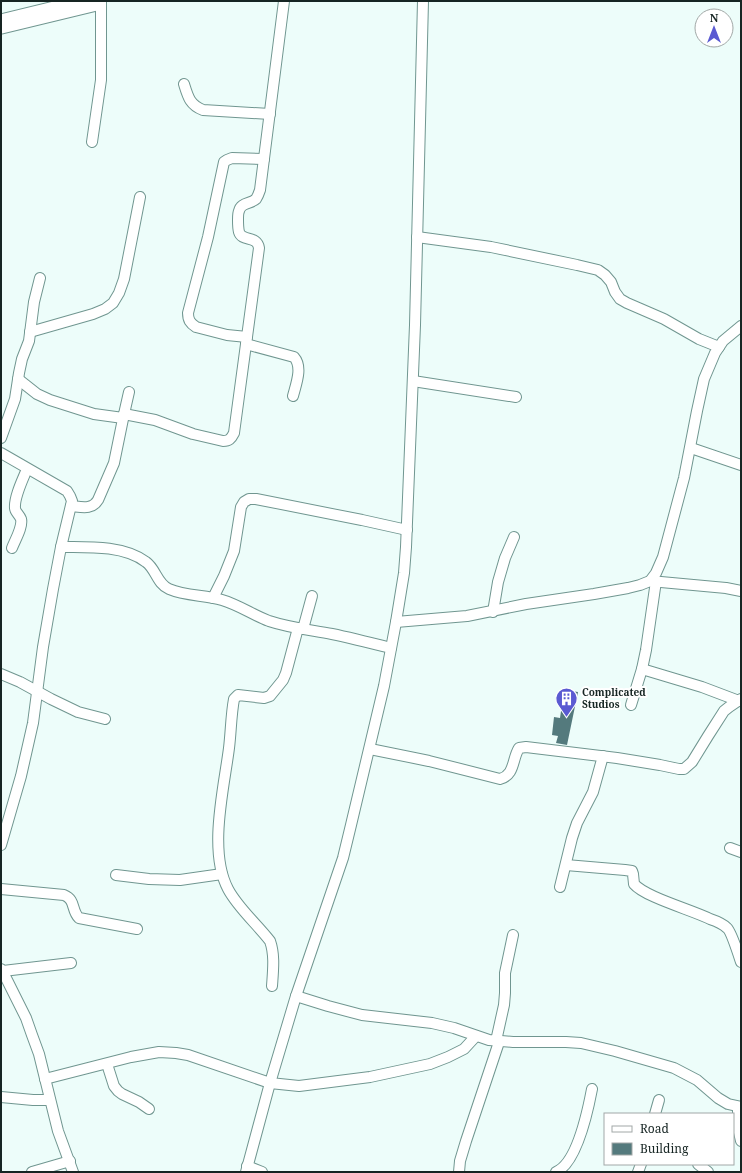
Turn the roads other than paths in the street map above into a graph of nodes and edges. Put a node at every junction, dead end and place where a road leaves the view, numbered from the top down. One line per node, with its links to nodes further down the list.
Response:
1 (55, 1): 6 (highway)
2 (96, 1): 7 (highway)
3 (101, 1): 10 (street)
4 (284, 1): 9 (street)
5 (423, 1): 13 (street)
6 (1, 15)
7 (1, 24)
8 (184, 84): 9 (street)
9 (270, 114): 11 (street)
10 (92, 142)
11 (264, 159): 17 (street); 17 (street)
12 (140, 197): 16 (street)
13 (417, 237): 18 (street); 20 (street)
14 (40, 278): 16 (street)
15 (741, 326): 18 (street)
16 (30, 332): 19 (street)
17 (246, 341): 22 (street); 24 (street)
18 (719, 346): 26 (street)
19 (18, 379): 24 (street); 25 (street)
20 (413, 381): 23 (street); 31 (street)
21 (130, 392): 24 (street)
22 (293, 396)
23 (516, 397)
24 (123, 416): 30 (street)
25 (2, 434)
26 (691, 448): 28 (street); 35 (street)
27 (1, 453): 29 (street)
28 (741, 465)
29 (27, 469): 30 (street); 34 (street)
30 (71, 506): 33 (street)
31 (407, 530): 38 (street); 40 (street)
32 (514, 537): 39 (street)
33 (61, 547): 38 (street); 45 (street)
34 (12, 548)
35 (653, 581): 36 (street); 39 (street); 43 (street)
36 (741, 591)
37 (312, 596): 41 (street)
38 (212, 598): 41 (street)
39 (493, 612): 40 (street)
40 (396, 622): 42 (street)
41 (300, 629): 42 (street); 55 (street)
42 (391, 648): 49 (street)
43 (642, 669): 46 (street); 47 (street)
44 (1, 674): 45 (street)
45 (37, 691): 48 (street); 51 (street)
46 (740, 700): 50 (street)
47 (631, 705)
48 (105, 719)
49 (370, 749): 50 (street); 65 (street)
50 (603, 756): 54 (street)
51 (1, 845)
52 (730, 848): 53 (street)
53 (741, 852)
54 (566, 865): 57 (street); 61 (street)
55 (222, 874): 56 (street); 64 (street)
56 (116, 875)
57 (560, 887)
58 (1, 889): 59 (street)
59 (137, 929)
60 (513, 935): 67 (street)
61 (741, 962)
62 (71, 963): 63 (street)
63 (2, 970): 69 (street)
64 (272, 986)
65 (296, 996): 66 (street); 70 (street)
66 (476, 1036): 67 (street); 70 (street)
67 (498, 1041): 75 (street); 85 (street)
68 (107, 1064): 69 (street); 70 (street); 76 (street)
69 (45, 1078): 73 (street)
70 (270, 1083): 81 (street)
71 (592, 1089): 86 (street)
72 (1, 1097): 73 (street)
73 (50, 1100): 79 (street)
74 (659, 1100): 77 (street)
75 (739, 1107): 78 (street)
76 (149, 1109)
77 (656, 1113)
78 (741, 1141)
79 (70, 1162): 82 (street); 83 (street)
80 (699, 1165): 87 (street)
81 (246, 1169): 84 (street)
82 (32, 1172)
83 (73, 1172)
84 (262, 1172)
85 (459, 1172)
86 (556, 1172)
87 (708, 1172)

